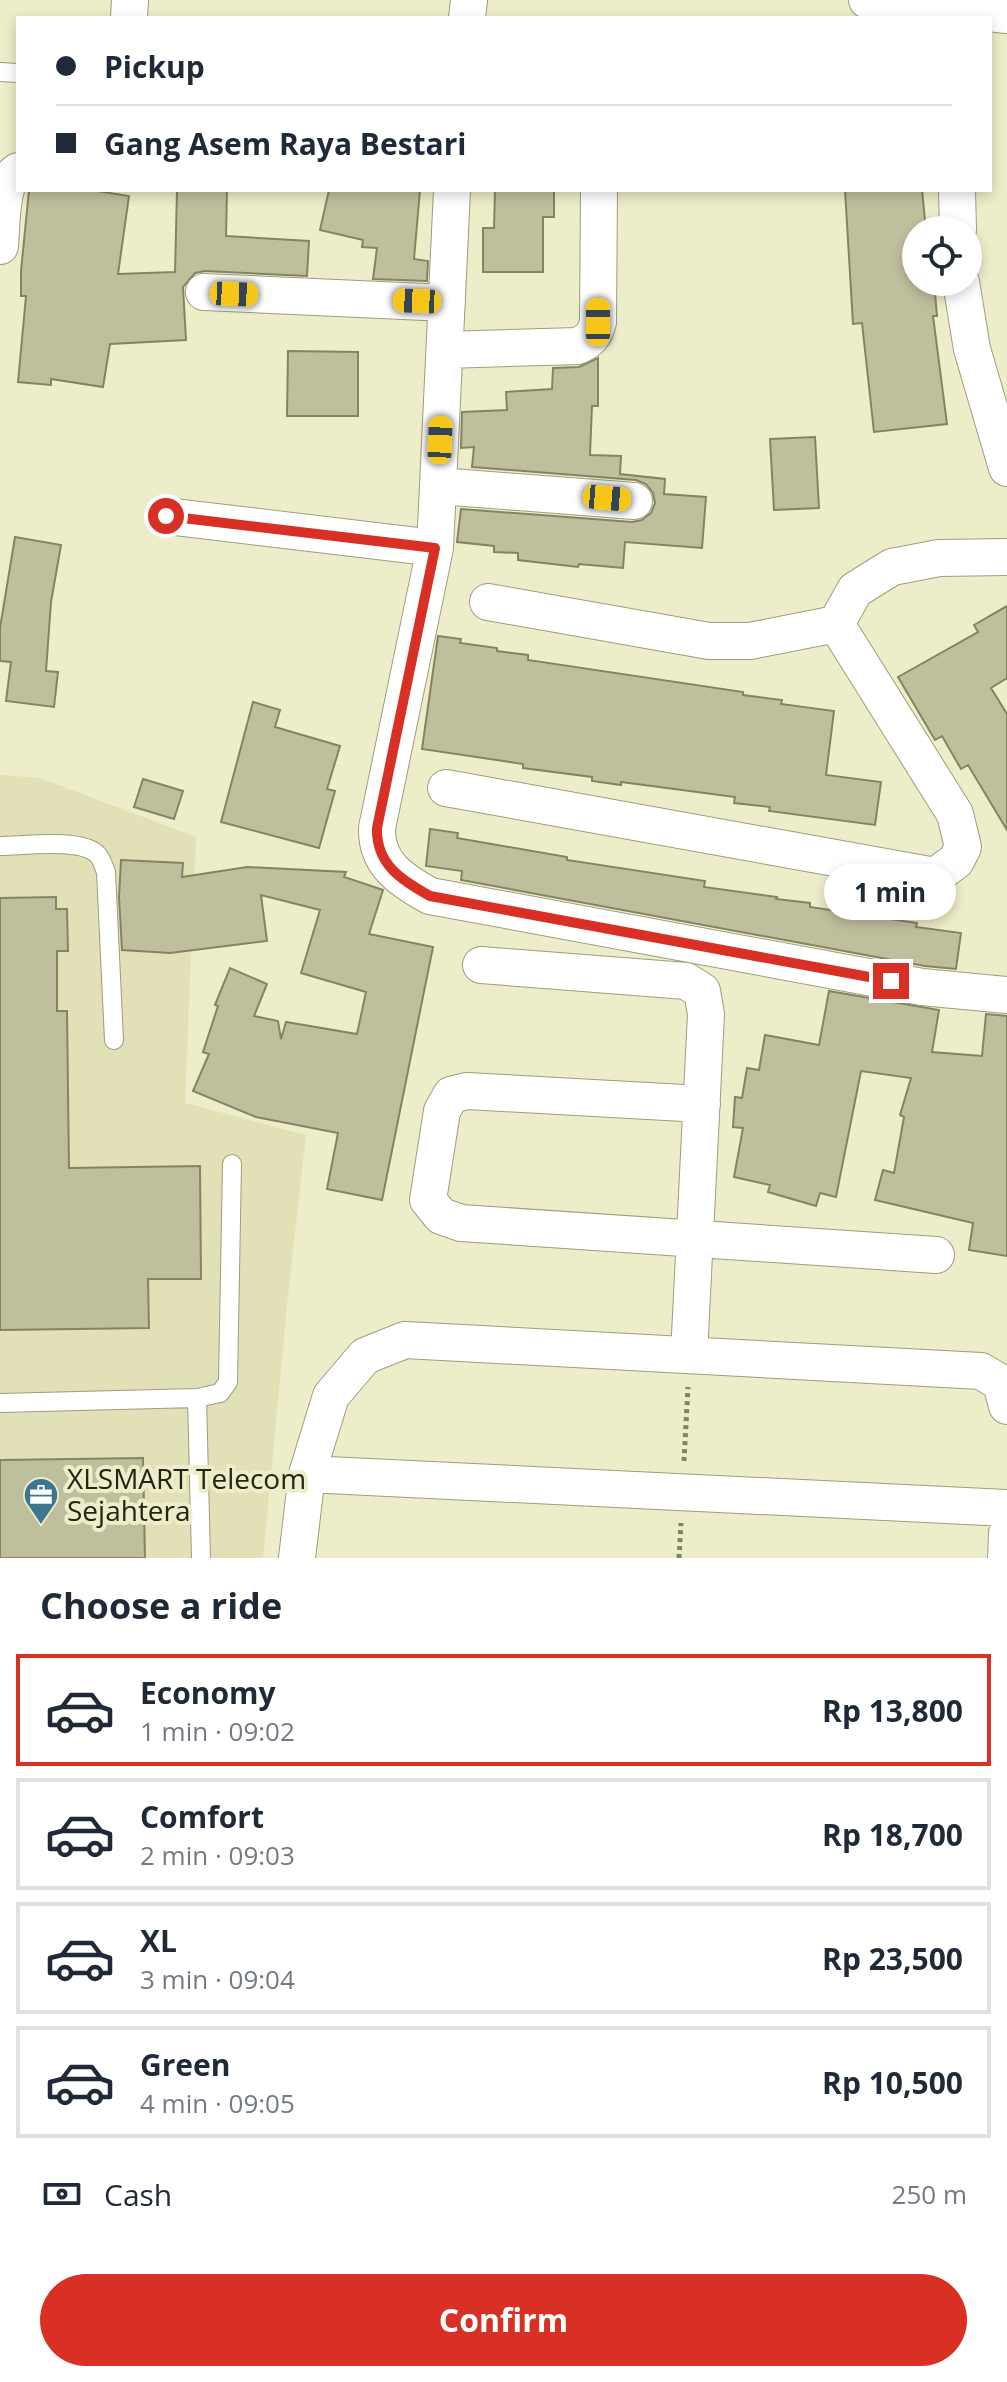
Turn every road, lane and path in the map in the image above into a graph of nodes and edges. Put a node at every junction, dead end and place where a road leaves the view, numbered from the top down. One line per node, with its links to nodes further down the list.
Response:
1 (867, 0): 2 (street)
2 (994, 11)
3 (16, 172): 8 (street)
4 (452, 192): 11 (street)
5 (599, 192): 12 (street)
6 (957, 192): 7 (street)
7 (958, 216)
8 (0, 246)
9 (204, 292): 11 (street)
10 (963, 296): 13 (street)
11 (447, 303): 12 (street)
12 (445, 350): 14 (street)
13 (1007, 468)
14 (439, 486): 15 (street); 17 (street)
15 (634, 501)
16 (166, 516): 17 (street)
17 (435, 548): 24 (street)
18 (1007, 557): 20 (street)
19 (488, 602): 20 (street)
20 (836, 624): 21 (street)
21 (446, 788)
22 (0, 846): 25 (lane)
23 (481, 965): 26 (street)
24 (1007, 995)
25 (114, 1040)
26 (702, 1104): 28 (street); 28 (street)
27 (232, 1164): 31 (lane)
28 (695, 1238): 29 (street); 30 (street)
29 (936, 1255)
30 (689, 1355): 33 (street); 34 (street)
31 (197, 1398): 32 (lane); 38 (lane)
32 (0, 1403)
33 (1007, 1406)
34 (307, 1474): 35 (street); 39 (street)
35 (1007, 1508)
36 (1007, 1533): 37 (street)
37 (1007, 1544): 40 (street)
38 (201, 1558)
39 (297, 1558)
40 (1006, 1558)

